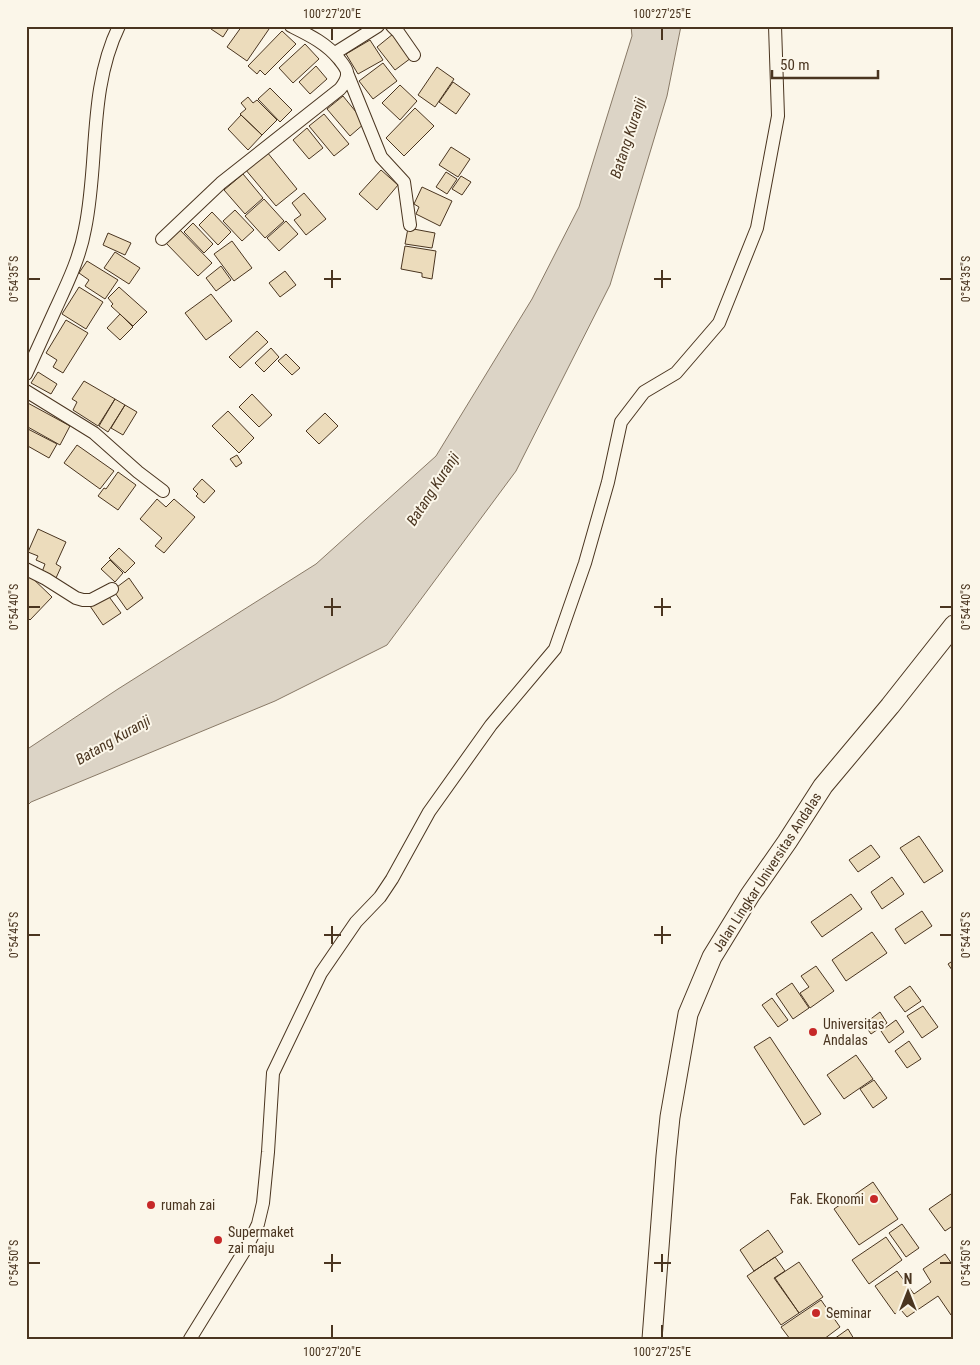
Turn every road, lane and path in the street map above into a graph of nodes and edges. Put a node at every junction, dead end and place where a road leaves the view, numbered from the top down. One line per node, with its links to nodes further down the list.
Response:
1 (119, 26): 11 (street)
2 (291, 26): 6 (street)
3 (378, 26): 6 (street)
4 (392, 26): 7 (street)
5 (775, 26): 17 (street)
6 (334, 54): 8 (street)
7 (414, 55)
8 (347, 73): 9 (street); 10 (street)
9 (410, 225)
10 (162, 239)
11 (26, 374)
12 (26, 391): 13 (street)
13 (163, 491)
14 (26, 569): 15 (street)
15 (112, 589)
16 (954, 624): 18 (street, Jalan Lingkar Universitas Andalas)
17 (190, 1339)
18 (652, 1339)

